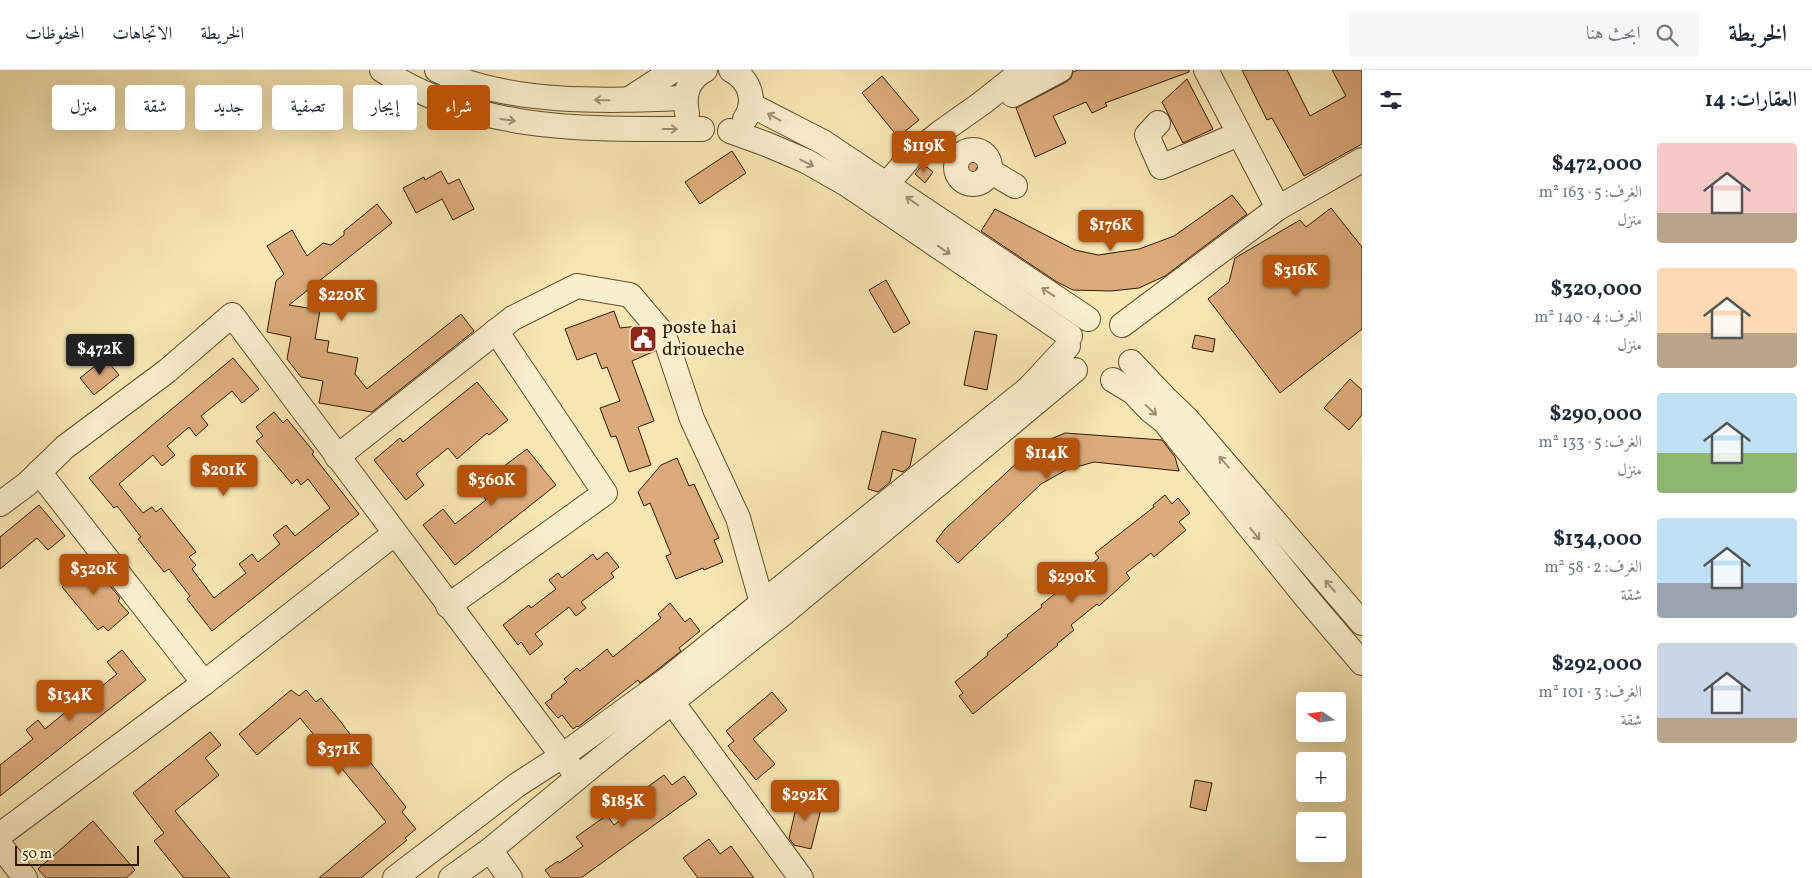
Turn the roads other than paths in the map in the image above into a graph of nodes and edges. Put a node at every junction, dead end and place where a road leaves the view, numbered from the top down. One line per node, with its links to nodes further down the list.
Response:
1 (382, 70): 14 (street, one-way to 14)
2 (437, 70): 10 (street, one-way to 2)
3 (674, 70): 10 (street)
4 (705, 70): 9 (street)
5 (732, 70): 12 (street)
6 (1029, 70): 11 (street)
7 (1060, 70): 11 (street)
8 (1206, 70): 16 (street)
9 (685, 98): 10 (street); 14 (street)
10 (629, 100)
11 (982, 104): 17 (street)
12 (751, 105): 15 (street); 19 (street, one-way to 12)
13 (1158, 123): 16 (street)
14 (702, 129): 15 (street)
15 (730, 131): 25 (street, one-way to 25)
16 (1239, 134): 21 (street)
17 (928, 143): 19 (street); 20 (street)
18 (1362, 160): 21 (street)
19 (886, 184): 22 (street, one-way to 19)
20 (1015, 186)
21 (1278, 208): 23 (street)
22 (1088, 319): 23 (street); 25 (street)
23 (1122, 325): 26 (street)
24 (496, 331): 29 (street); 33 (street); 34 (street)
25 (1069, 341): 27 (street); 33 (street)
26 (1131, 362): 28 (street); 35 (street, one-way to 26)
27 (1075, 370): 28 (street); 38 (street)
28 (1113, 380): 36 (street, one-way to 36)
29 (337, 457): 30 (street); 32 (street)
30 (39, 472): 31 (street); 37 (street)
31 (0, 504)
32 (394, 534): 34 (street); 37 (street)
33 (762, 603): 39 (street)
34 (448, 606): 39 (street)
35 (1362, 623)
36 (1362, 663)
37 (204, 684): 41 (street)
38 (672, 702): 40 (street); 48 (street)
39 (562, 756): 40 (street); 45 (street)
40 (578, 777): 43 (street)
41 (0, 835)
42 (0, 845): 44 (street)
43 (490, 850): 46 (street); 47 (street)
44 (25, 878)
45 (394, 878)
46 (451, 878)
47 (510, 878)
48 (801, 878)

